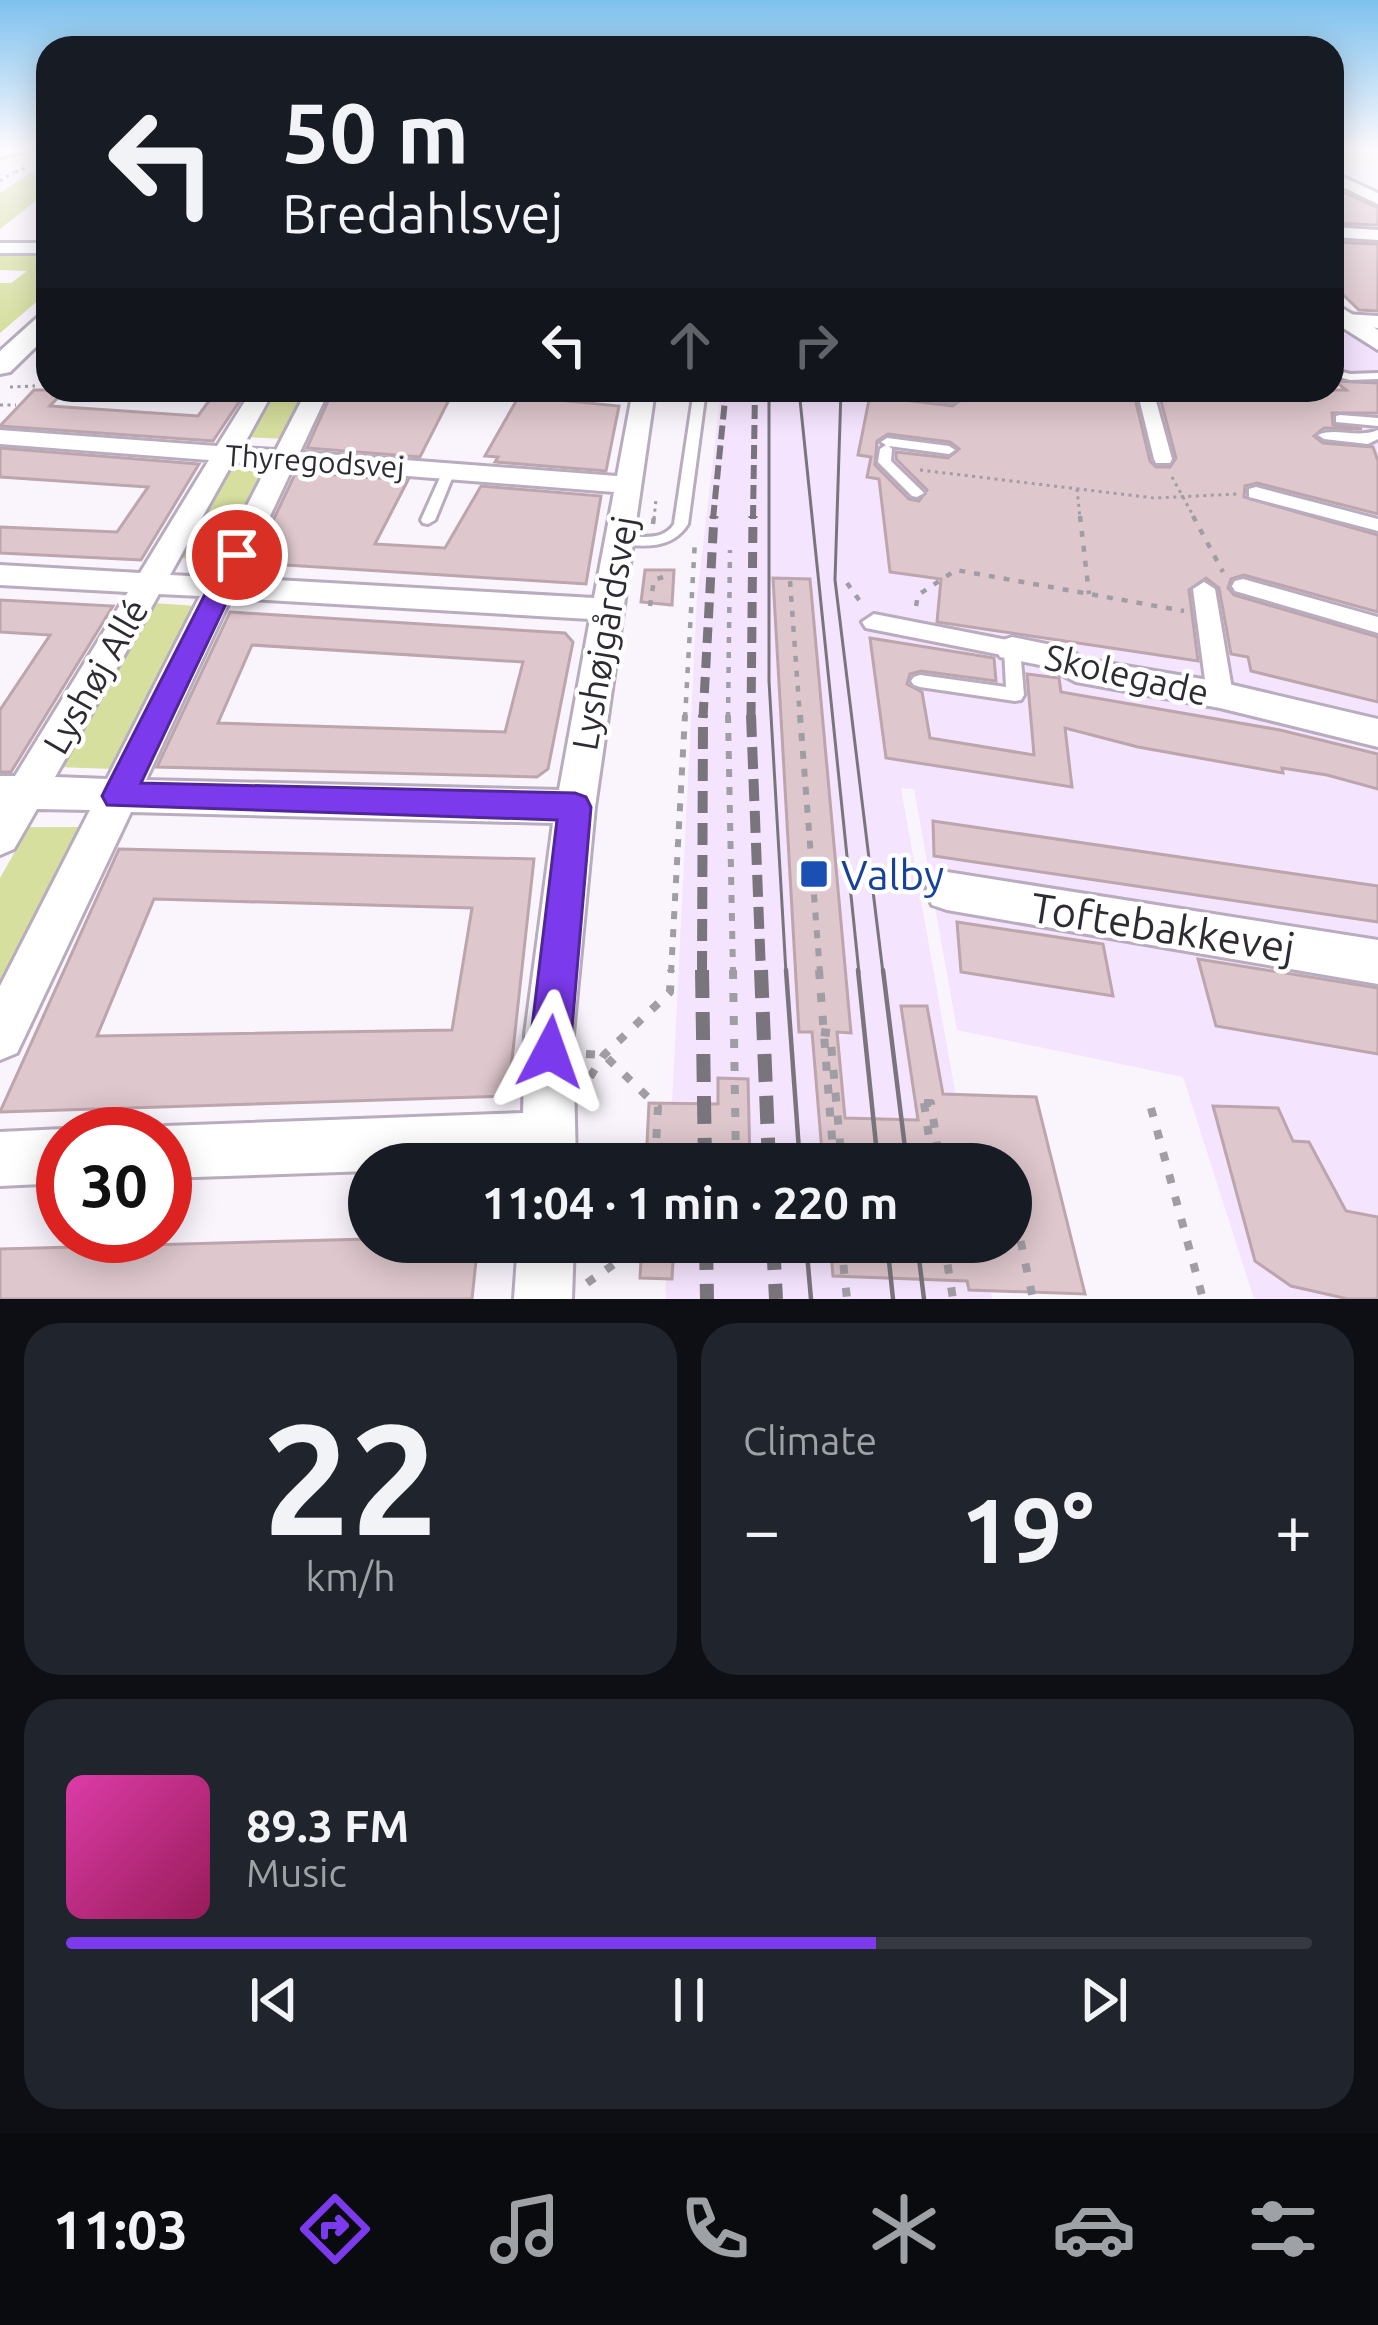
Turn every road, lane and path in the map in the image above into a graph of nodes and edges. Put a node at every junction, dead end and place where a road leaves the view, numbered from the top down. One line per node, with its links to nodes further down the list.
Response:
1 (1344, 229): 2 (street)
2 (1378, 231)
3 (0, 248): 4 (street)
4 (36, 248)
5 (1344, 317): 7 (street)
6 (1344, 322): 9 (street)
7 (1378, 322)
8 (36, 338): 10 (street)
9 (1378, 343)
10 (0, 366)
11 (1344, 375): 12 (lane)
12 (1378, 376)
13 (34, 386): 14 (path)
14 (0, 387)
15 (255, 402): 28 (street, Lyshøj Allé)
16 (312, 402): 29 (street, Lyshøj Allé)
17 (634, 402): 33 (street, Lyshøjgårdsvej)
18 (698, 402): 41 (lane)
19 (1148, 402): 30 (street)
20 (16, 405): 21 (path)
21 (0, 406)
22 (1340, 419): 23 (lane)
23 (1378, 422)
24 (1378, 434): 25 (lane)
25 (1324, 435)
26 (0, 437): 28 (street, Thyregodsvej)
27 (950, 450): 35 (lane)
28 (225, 454): 29 (street, Thyregodsvej); 46 (street, Lyshøj Allé)
29 (284, 458): 32 (street, Thyregodsvej); 49 (street, Lyshøj Allé)
30 (1162, 459): 37 (path)
31 (909, 468): 34 (path)
32 (449, 471): 33 (street, Thyregodsvej); 38 (lane)
33 (629, 484): 41 (street, Lyshøjgårdsvej)
34 (1077, 489): 37 (path); 51 (path)
35 (917, 493)
36 (1256, 494): 37 (path); 40 (street)
37 (1183, 497): 48 (path)
38 (428, 520)
39 (697, 522): 70 (path)
40 (1378, 525)
41 (620, 540): 53 (street, Lyshøjgårdsvej)
42 (730, 550): 75 (path)
43 (0, 575): 46 (street)
44 (663, 577): 52 (path)
45 (790, 581): 76 (path)
46 (149, 583): 49 (street); 62 (street, Lyshøj Allé)
47 (848, 583): 55 (path)
48 (1243, 586): 56 (street)
49 (221, 587): 53 (street); 63 (street, Lyshøj Allé)
50 (1204, 589): 54 (street)
51 (1089, 594): 54 (path); 57 (path)
52 (650, 606)
53 (606, 609): 64 (street, Lyshøjgårdsvej)
54 (1208, 615): 60 (street)
55 (874, 622): 57 (street, Skolegade)
56 (1378, 626)
57 (914, 629): 58 (street, Skolegade)
58 (1012, 649): 59 (lane); 60 (street, Skolegade)
59 (920, 681)
60 (1220, 695): 61 (street, Skolegade)
61 (1378, 734)
62 (13, 793): 63 (street); 65 (street, Lyshøj Allé)
63 (118, 796): 64 (street); 68 (street, Lyshøj Allé)
64 (575, 807): 69 (street, Lyshøjgårdsvej)
65 (0, 837)
66 (947, 891): 67 (street, Toftebakkevej)
67 (1378, 962)
68 (0, 1036)
69 (550, 1052): 70 (path); 72 (street, Lyshøjgårdsvej)
70 (604, 1055): 73 (path); 74 (path)
71 (1151, 1108): 91 (path)
72 (550, 1143)
73 (554, 1143)
74 (657, 1143)
75 (736, 1143)
76 (835, 1143)
77 (192, 1152): 78 (street)
78 (348, 1152)
79 (36, 1157): 80 (street)
80 (0, 1159)
81 (937, 1164): 81 (path)
82 (553, 1263): 87 (street)
83 (611, 1263): 87 (path)
84 (843, 1263): 88 (path)
85 (947, 1263): 89 (path)
86 (1029, 1263): 90 (path)
87 (562, 1293)
88 (847, 1299)
89 (952, 1299)
90 (1039, 1299)
91 (1203, 1299)

